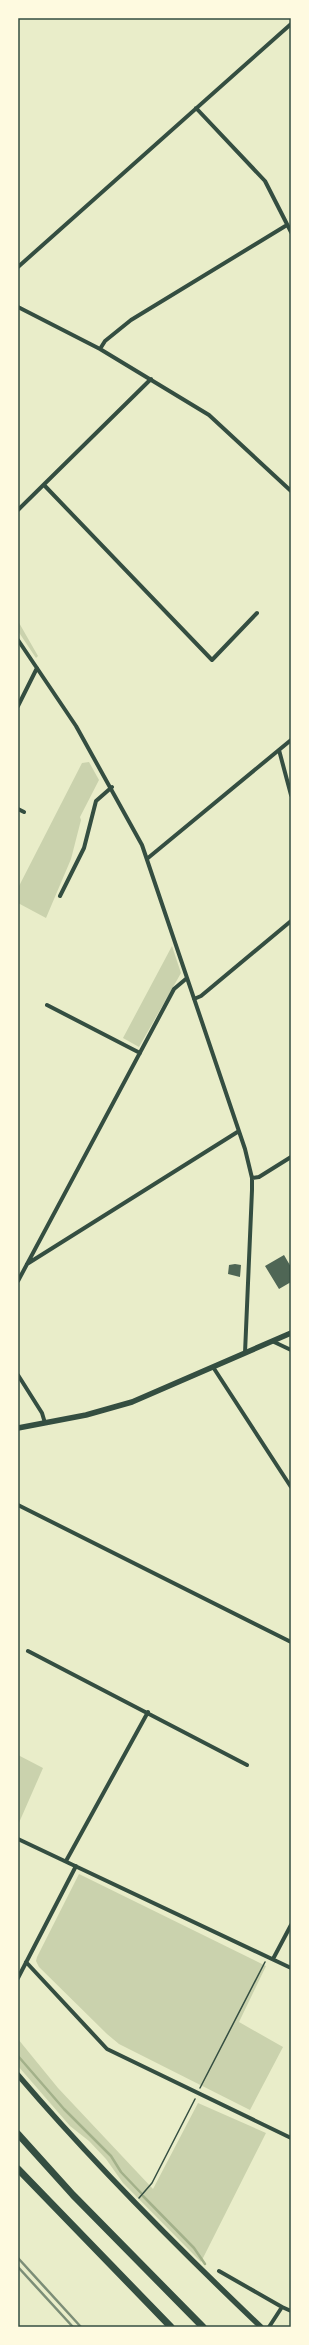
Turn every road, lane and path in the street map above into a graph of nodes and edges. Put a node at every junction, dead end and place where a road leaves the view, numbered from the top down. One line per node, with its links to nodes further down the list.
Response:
1 (291, 24): 2 (street)
2 (196, 108): 3 (street); 5 (street)
3 (287, 225): 4 (street); 7 (street)
4 (291, 232)
5 (18, 267)
6 (18, 307): 7 (street)
7 (100, 349): 8 (street)
8 (151, 380): 9 (street); 10 (street)
9 (44, 485): 11 (street); 12 (street)
10 (291, 491)
11 (18, 510)
12 (257, 613)
13 (18, 640): 14 (street)
14 (37, 668): 15 (street); 18 (street)
15 (18, 706)
16 (291, 740): 17 (street)
17 (279, 750): 19 (street); 22 (street)
18 (112, 787): 22 (street); 23 (street)
19 (291, 795)
20 (18, 809): 21 (street)
21 (24, 812)
22 (148, 858): 25 (street)
23 (60, 896)
24 (291, 921): 26 (street)
25 (187, 978): 26 (street); 28 (street)
26 (194, 999): 29 (street)
27 (47, 1005): 28 (street)
28 (140, 1053): 32 (street)
29 (239, 1131): 31 (street); 32 (street)
30 (291, 1157): 31 (street)
31 (252, 1178): 37 (street)
32 (27, 1264): 33 (street)
33 (18, 1281)
34 (291, 1333): 35 (street)
35 (272, 1341): 36 (street); 37 (street)
36 (291, 1350)
37 (245, 1353): 38 (street)
38 (213, 1367): 40 (street); 42 (street)
39 (18, 1376): 40 (street)
40 (45, 1423): 41 (street)
41 (18, 1428)
42 (291, 1487)
43 (18, 1505): 44 (street)
44 (291, 1642)
45 (28, 1651): 46 (street)
46 (148, 1712): 47 (street); 49 (street)
47 (247, 1765)
48 (18, 1839): 49 (street)
49 (66, 1861): 50 (street)
50 (76, 1866): 52 (street); 54 (street)
51 (291, 1925): 53 (street)
52 (267, 1956): 53 (street); 58 (path)
53 (273, 1959): 55 (street)
54 (26, 1962): 56 (street); 58 (street)
55 (291, 1968)
56 (18, 1978)
57 (18, 2075): 62 (street)
58 (198, 2094): 60 (street); 62 (path)
59 (18, 2134): 67 (highway)
60 (291, 2138)
61 (18, 2169): 66 (highway)
62 (134, 2203): 68 (street)
63 (219, 2270): 64 (street)
64 (282, 2307): 65 (street); 69 (street)
65 (291, 2311)
66 (171, 2327)
67 (203, 2327)
68 (261, 2327)
69 (269, 2327)

